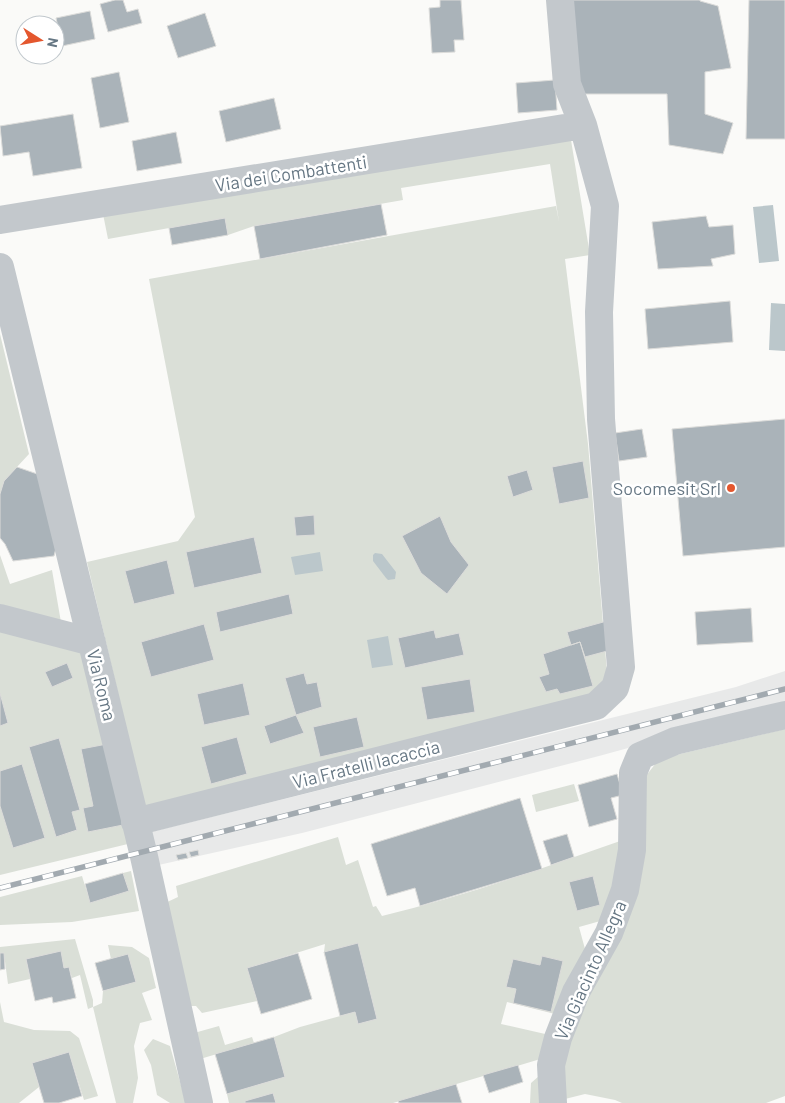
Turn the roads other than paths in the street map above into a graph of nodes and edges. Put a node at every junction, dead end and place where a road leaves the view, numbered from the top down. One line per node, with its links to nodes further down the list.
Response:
1 (560, 0): 2 (street)
2 (583, 125): 3 (street, Via dei Combattenti); 8 (street, Via Fratelli Iacaccia)
3 (0, 220)
4 (0, 268): 6 (street, Via Roma)
5 (0, 618): 6 (street)
6 (92, 642): 8 (street, Via Roma)
7 (785, 715): 10 (street, Via Giacinto Allegra)
8 (135, 822): 9 (street, Via Roma)
9 (199, 1103)
10 (553, 1103)

